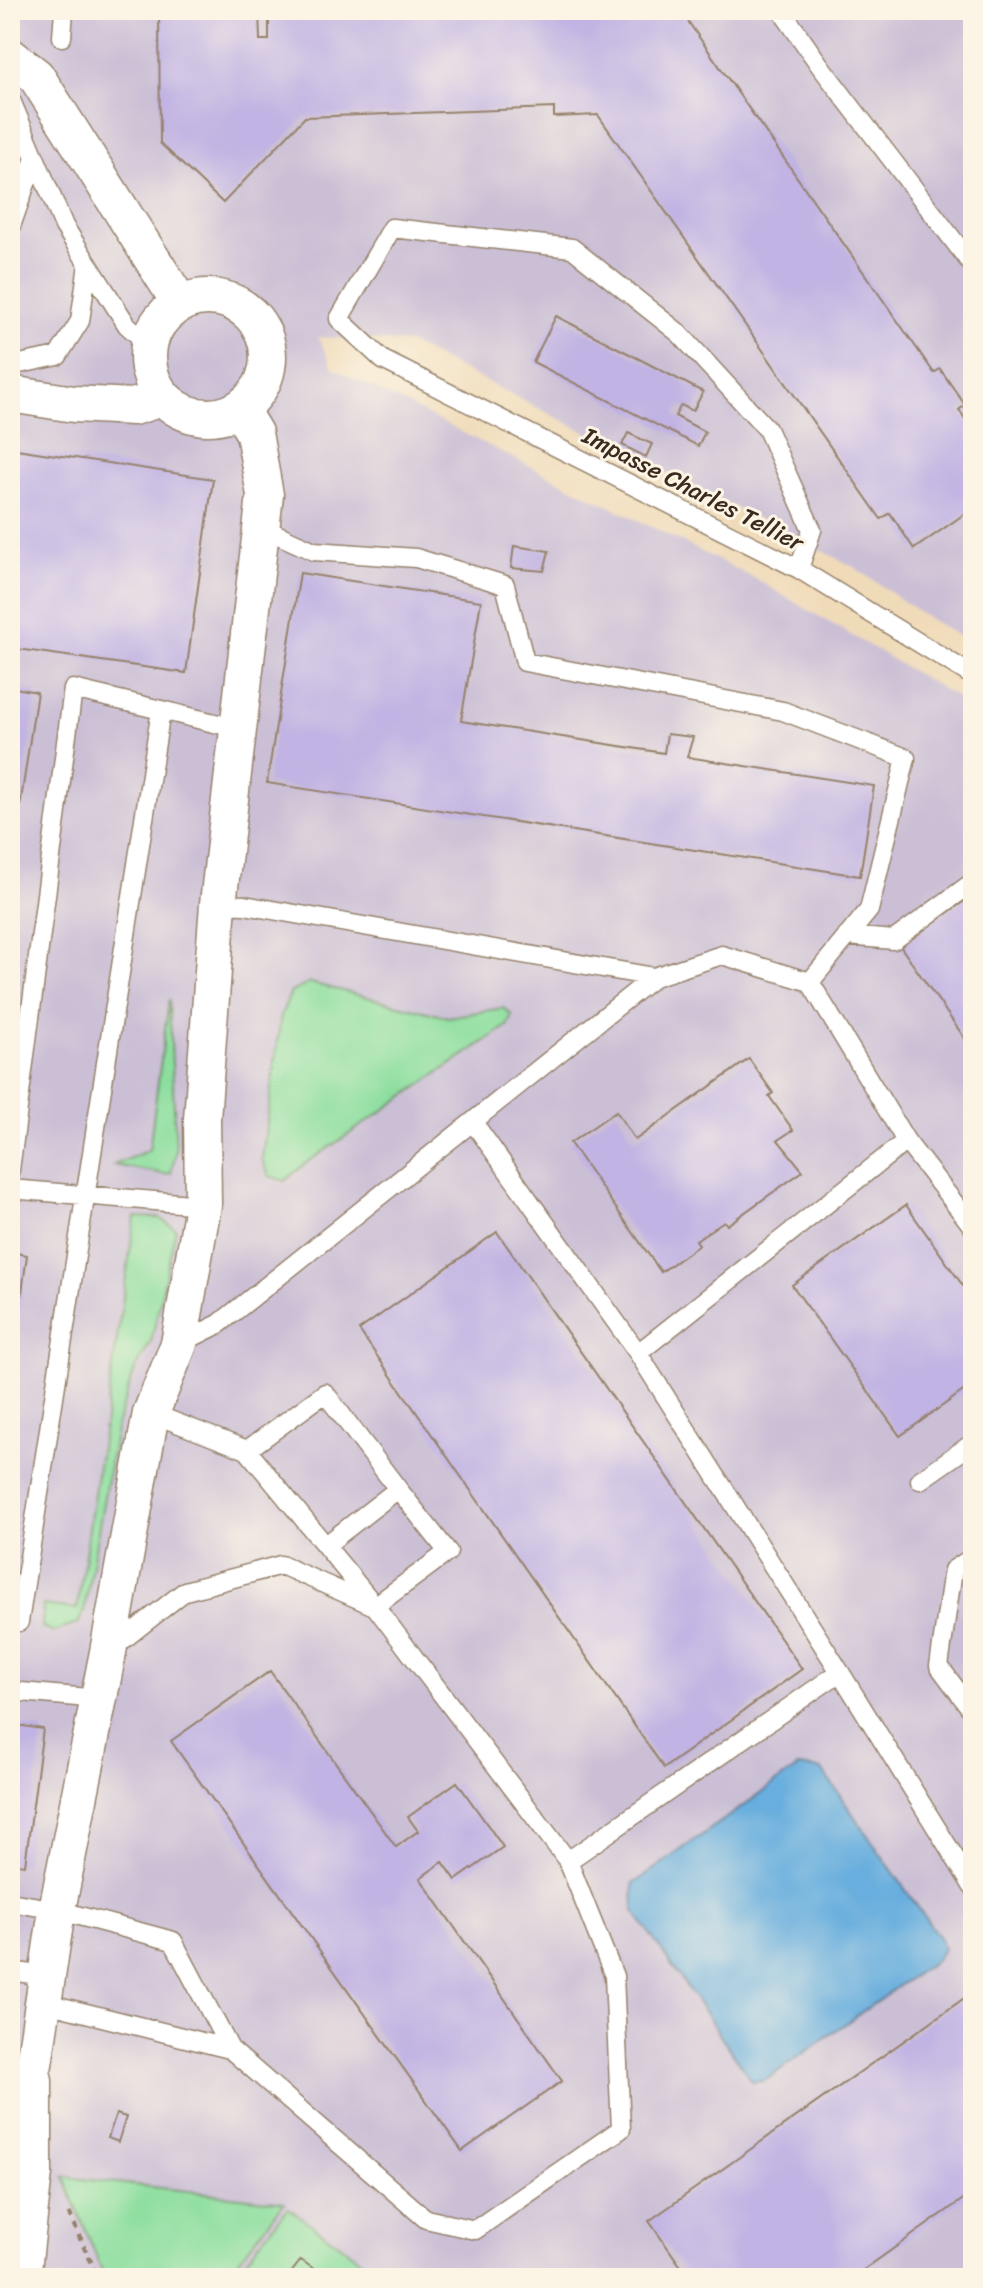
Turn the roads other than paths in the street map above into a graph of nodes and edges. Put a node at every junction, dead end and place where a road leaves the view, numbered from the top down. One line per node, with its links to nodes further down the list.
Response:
1 (64, 10): 3 (lane)
2 (781, 10): 9 (lane)
3 (62, 37)
4 (10, 56): 10 (street)
5 (10, 98): 6 (lane)
6 (35, 158): 7 (lane); 8 (lane)
7 (10, 229)
8 (88, 264): 11 (lane); 12 (lane)
9 (973, 266)
10 (180, 303): 11 (street); 15 (street)
11 (148, 344): 14 (street)
12 (10, 366)
13 (10, 394): 14 (street)
14 (162, 398): 15 (street)
15 (240, 410): 16 (street)
16 (263, 528): 20 (street); 23 (lane)
17 (799, 569): 17 (lane, Impasse Charles Tellier); 18 (lane, Impasse Charles Tellier)
18 (973, 676)
19 (161, 710): 20 (lane); 28 (lane); 30 (lane)
20 (239, 729): 22 (street)
21 (973, 882): 23 (lane)
22 (218, 904): 24 (lane); 31 (street)
23 (847, 936): 25 (lane)
24 (654, 977): 25 (lane); 26 (lane)
25 (810, 982): 27 (lane)
26 (473, 1122): 33 (lane); 34 (lane)
27 (906, 1141): 32 (lane); 34 (lane)
28 (10, 1170)
29 (10, 1189): 30 (lane)
30 (86, 1195): 31 (lane); 43 (lane)
31 (203, 1205): 33 (street)
32 (973, 1227)
33 (179, 1344): 35 (street)
34 (638, 1353): 45 (lane)
35 (151, 1413): 37 (lane); 44 (street)
36 (973, 1443): 38 (lane)
37 (247, 1450): 39 (lane); 40 (lane)
38 (920, 1480)
39 (398, 1489): 40 (lane); 42 (lane)
40 (326, 1545): 42 (lane)
41 (973, 1557): 48 (lane)
42 (375, 1606): 44 (lane); 49 (lane)
43 (10, 1621)
44 (108, 1652): 47 (street)
45 (840, 1672): 49 (lane); 50 (lane)
46 (10, 1691): 47 (lane)
47 (99, 1699): 52 (street)
48 (973, 1712)
49 (568, 1861): 55 (lane)
50 (973, 1887)
51 (10, 1902): 52 (lane)
52 (57, 1910): 54 (street); 55 (lane)
53 (10, 1971): 54 (lane)
54 (44, 1989): 55 (lane); 56 (street)
55 (230, 2049)
56 (34, 2064): 57 (street); 58 (street)
57 (10, 2121)
58 (22, 2278)

